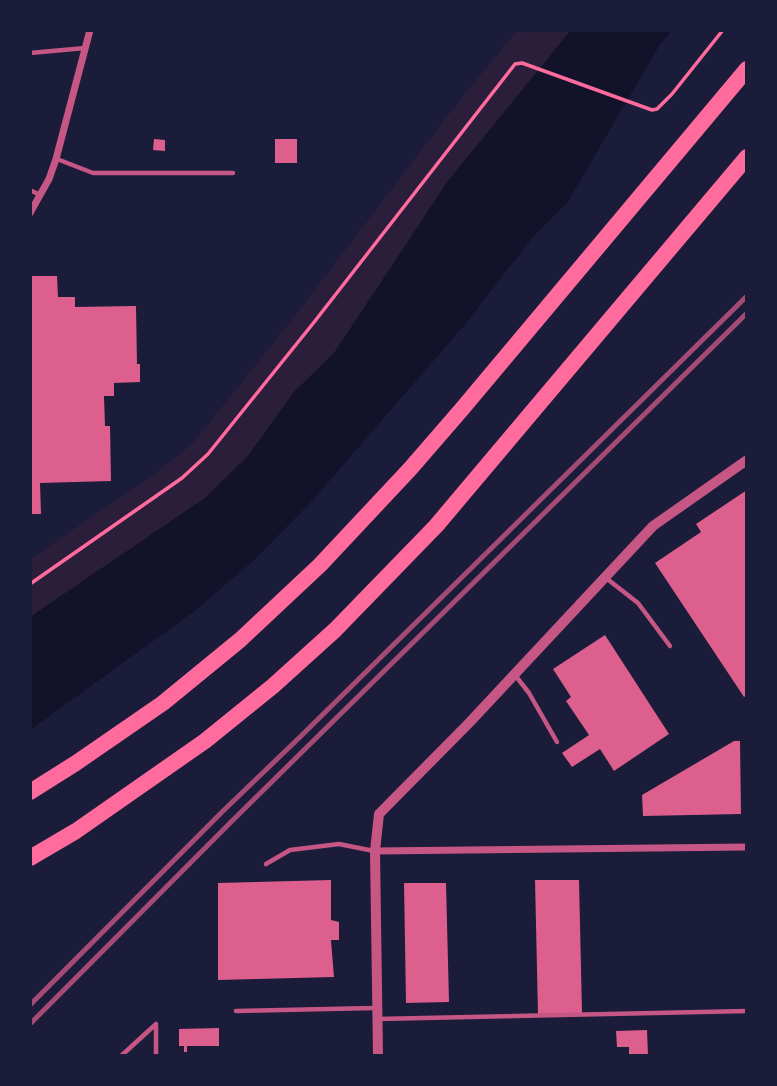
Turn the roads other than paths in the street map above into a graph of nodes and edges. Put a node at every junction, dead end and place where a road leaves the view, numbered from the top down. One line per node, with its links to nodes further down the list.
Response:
1 (90, 30): 2 (street)
2 (86, 48): 3 (lane); 6 (street)
3 (30, 52)
4 (747, 69): 16 (highway)
5 (747, 157): 19 (highway)
6 (56, 159): 7 (lane); 9 (street)
7 (233, 173)
8 (30, 190): 9 (lane)
9 (40, 195): 10 (street)
10 (30, 213)
11 (747, 460): 12 (street)
12 (605, 577): 13 (lane); 14 (street)
13 (670, 646)
14 (515, 674): 15 (lane); 18 (street)
15 (557, 742)
16 (30, 792)
17 (747, 846): 18 (street)
18 (375, 851): 20 (lane); 23 (street)
19 (30, 858)
20 (266, 864)
21 (747, 1011): 23 (lane)
22 (236, 1012): 23 (lane)
23 (377, 1014): 26 (street)
24 (121, 1056): 25 (lane)
25 (156, 1056)
26 (378, 1056)

